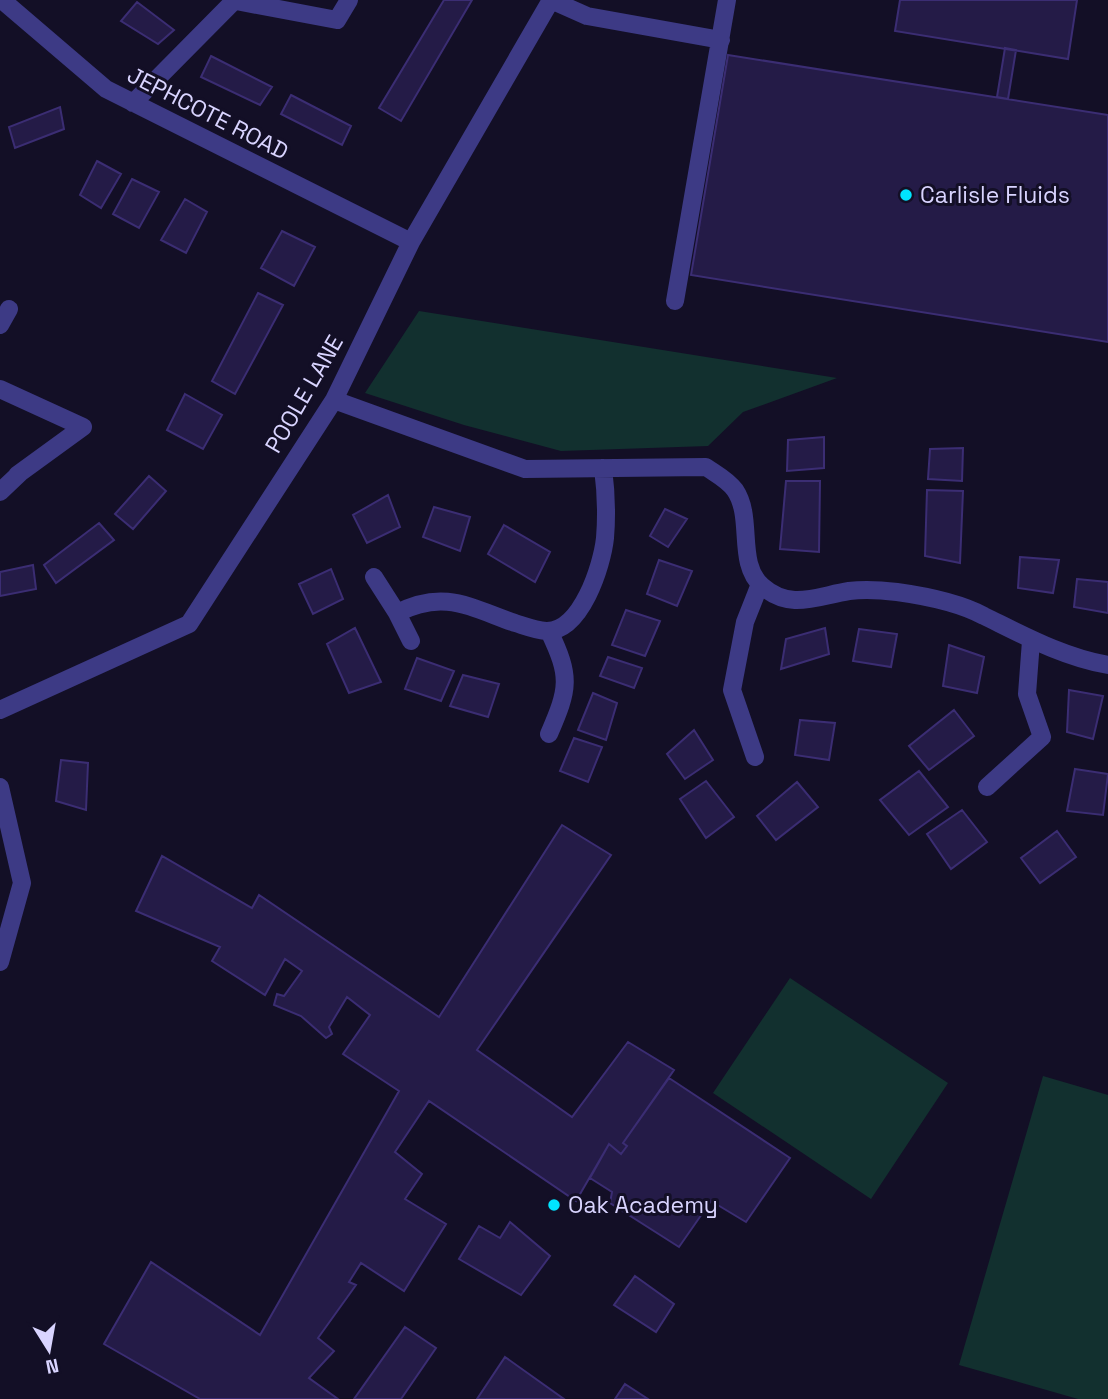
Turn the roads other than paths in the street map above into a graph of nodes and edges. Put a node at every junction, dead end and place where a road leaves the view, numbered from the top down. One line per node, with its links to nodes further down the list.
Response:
1 (2, 0): 7 (street, JEPHCOTE ROAD)
2 (349, 0): 5 (street)
3 (551, 0): 6 (street); 8 (street, POOLE LANE)
4 (727, 0): 6 (street)
5 (235, 1): 7 (street)
6 (721, 40): 9 (street)
7 (133, 103): 8 (street, JEPHCOTE ROAD)
8 (411, 242): 13 (street, POOLE LANE)
9 (676, 301)
10 (9, 309): 11 (street)
11 (0, 325)
12 (0, 389): 15 (street)
13 (334, 400): 14 (street); 23 (street, POOLE LANE)
14 (603, 468): 17 (street); 19 (street)
15 (0, 492)
16 (374, 577): 18 (street)
17 (760, 584): 21 (street); 25 (street)
18 (397, 613): 19 (street); 20 (street)
19 (549, 631): 24 (street)
20 (411, 641)
21 (1031, 641): 22 (street); 27 (street)
22 (1108, 666)
23 (0, 710)
24 (549, 734)
25 (755, 757)
26 (0, 787): 28 (street)
27 (986, 787)
28 (0, 962)

